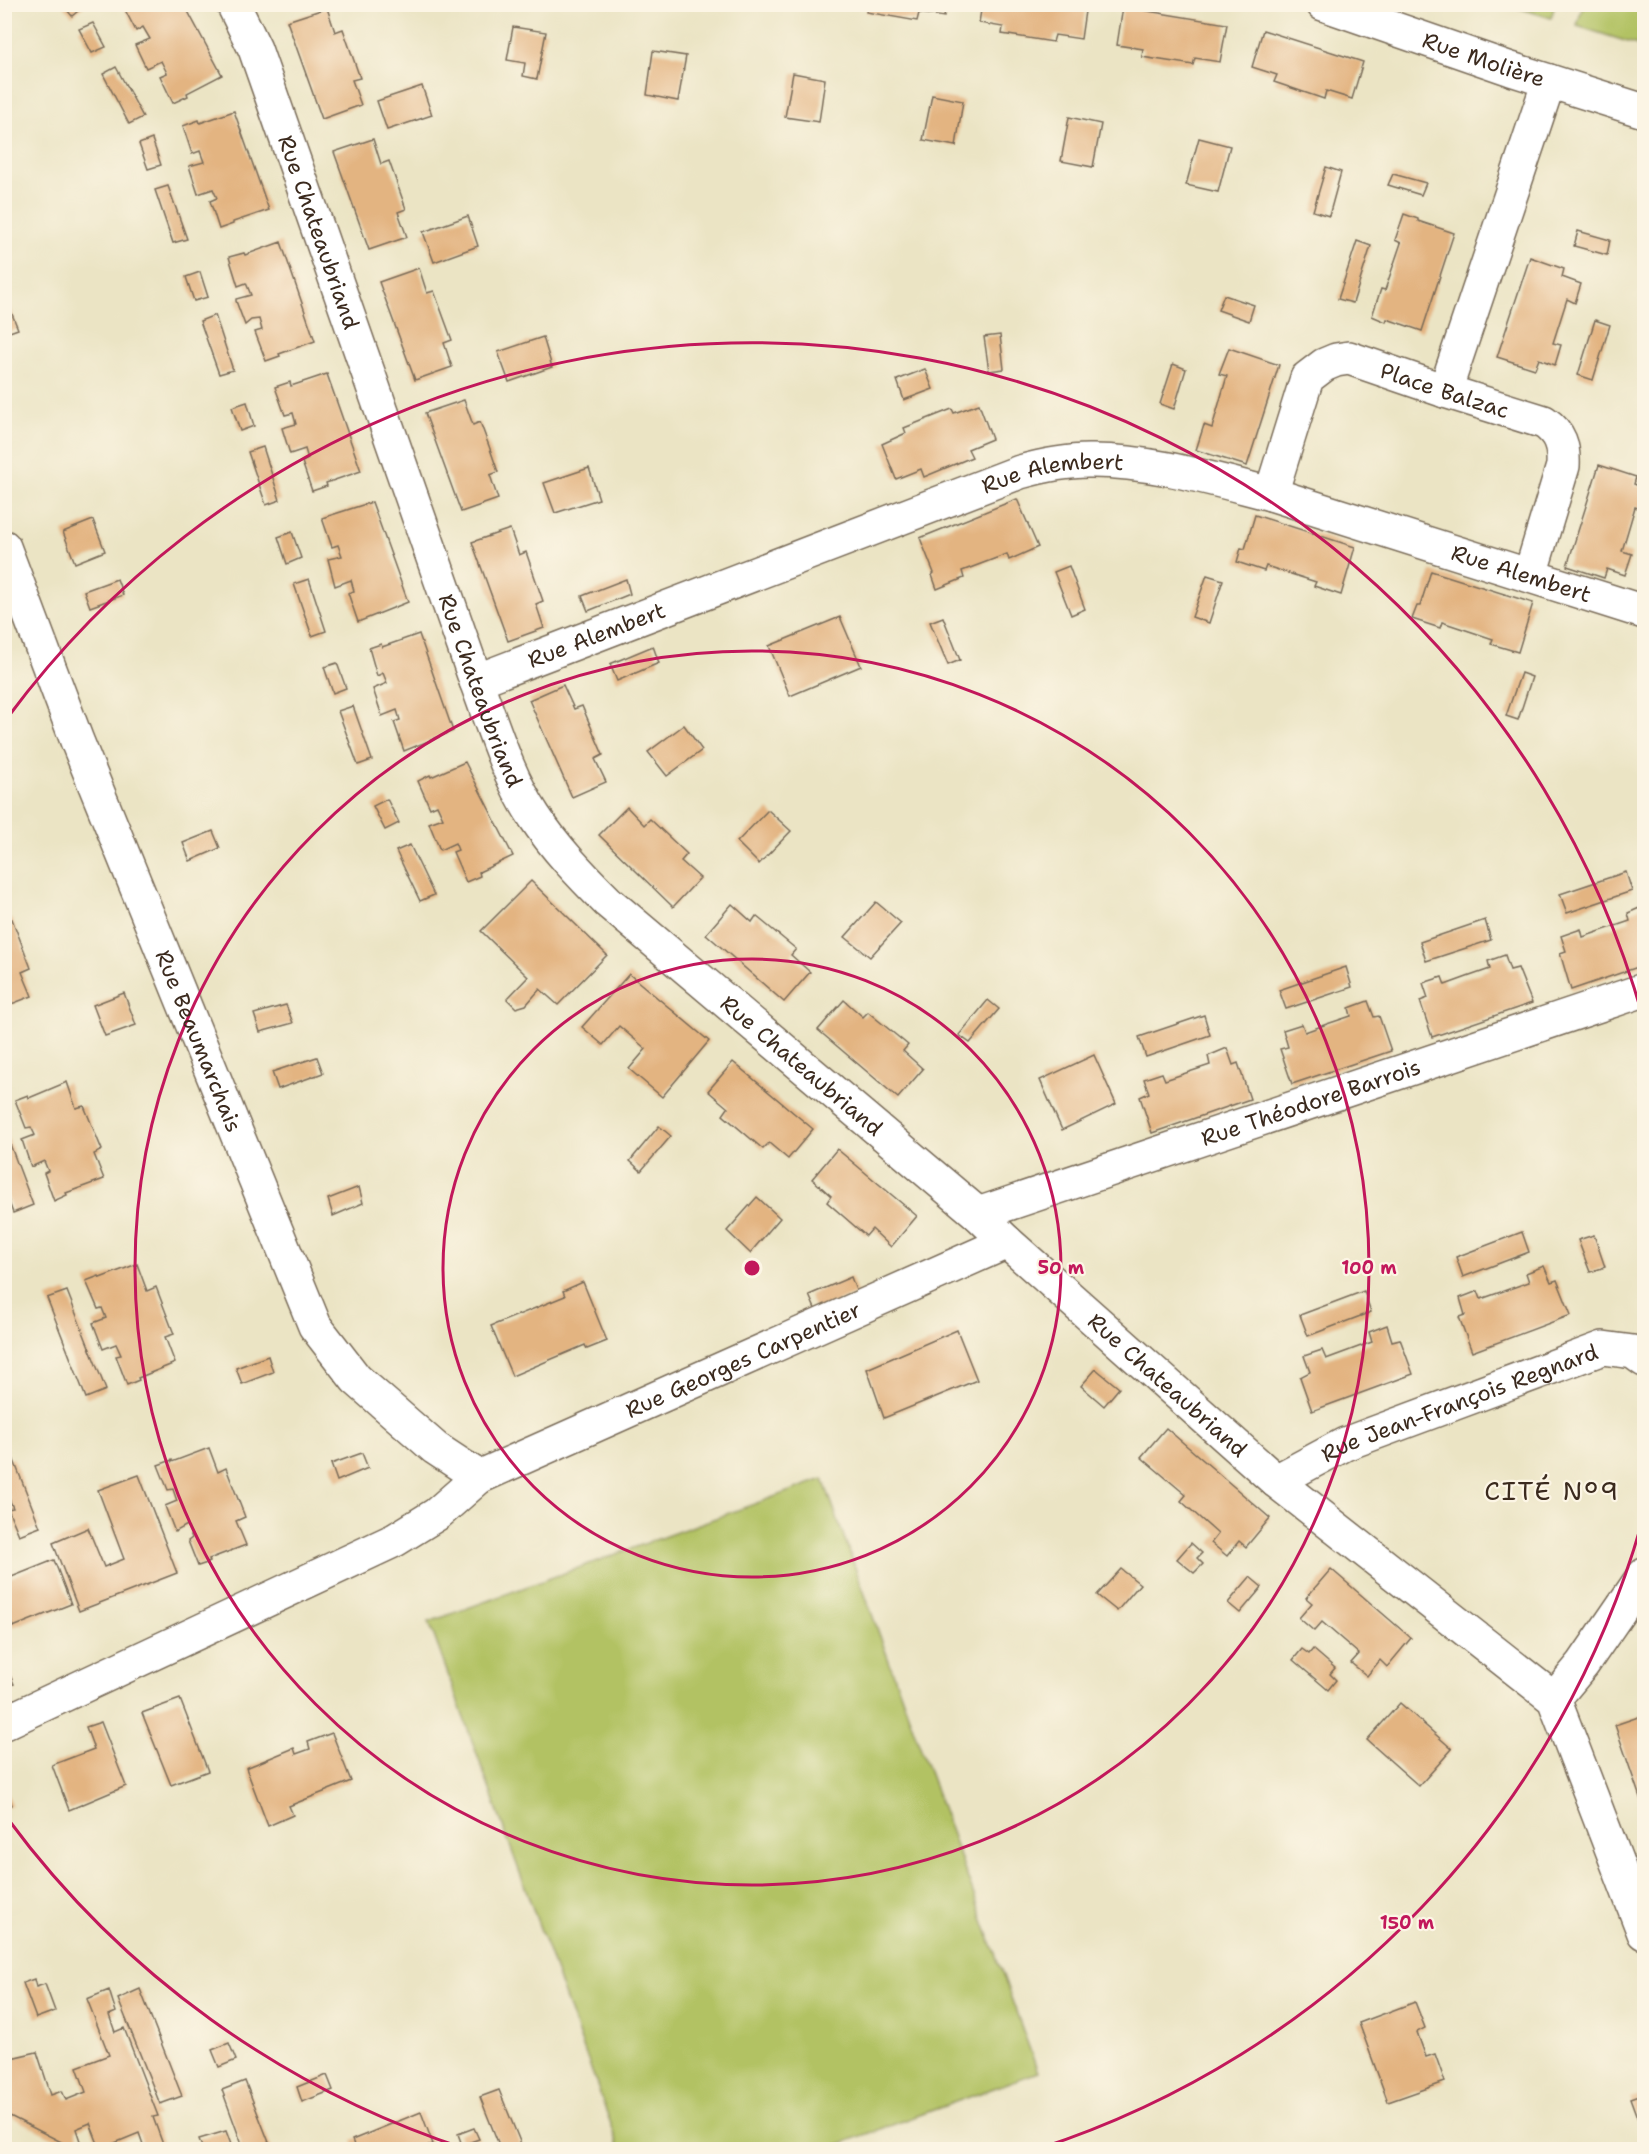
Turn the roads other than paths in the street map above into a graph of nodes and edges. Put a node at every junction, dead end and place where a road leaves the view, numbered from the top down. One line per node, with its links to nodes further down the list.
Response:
1 (233, 4): 10 (street, Rue Chateaubriand)
2 (1323, 4): 3 (street, Rue Molière)
3 (1549, 81): 4 (street, Rue Molière); 5 (street)
4 (1644, 111)
5 (1445, 391): 6 (street, Place Balzac); 8 (street, Place Balzac)
6 (1271, 494): 8 (street, Rue Alembert); 10 (street, Rue Alembert)
7 (4, 547): 15 (street, Rue Beaumarchais)
8 (1530, 576): 9 (street, Rue Alembert)
9 (1644, 612)
10 (476, 681): 12 (street, Rue Chateaubriand)
11 (1644, 990): 12 (street, Rue Théodore Barrois)
12 (978, 1214): 13 (street, Rue Chateaubriand)
13 (1007, 1242): 15 (street, Rue Georges Carpentier); 16 (street, Rue Chateaubriand)
14 (1644, 1360): 16 (street, Rue Jean-François Regnard)
15 (479, 1477): 19 (street, Rue Georges Carpentier)
16 (1276, 1481): 18 (street, Rue Chateaubriand)
17 (1644, 1575): 18 (street)
18 (1554, 1699): 20 (street)
19 (4, 1722)
20 (1644, 1934)

